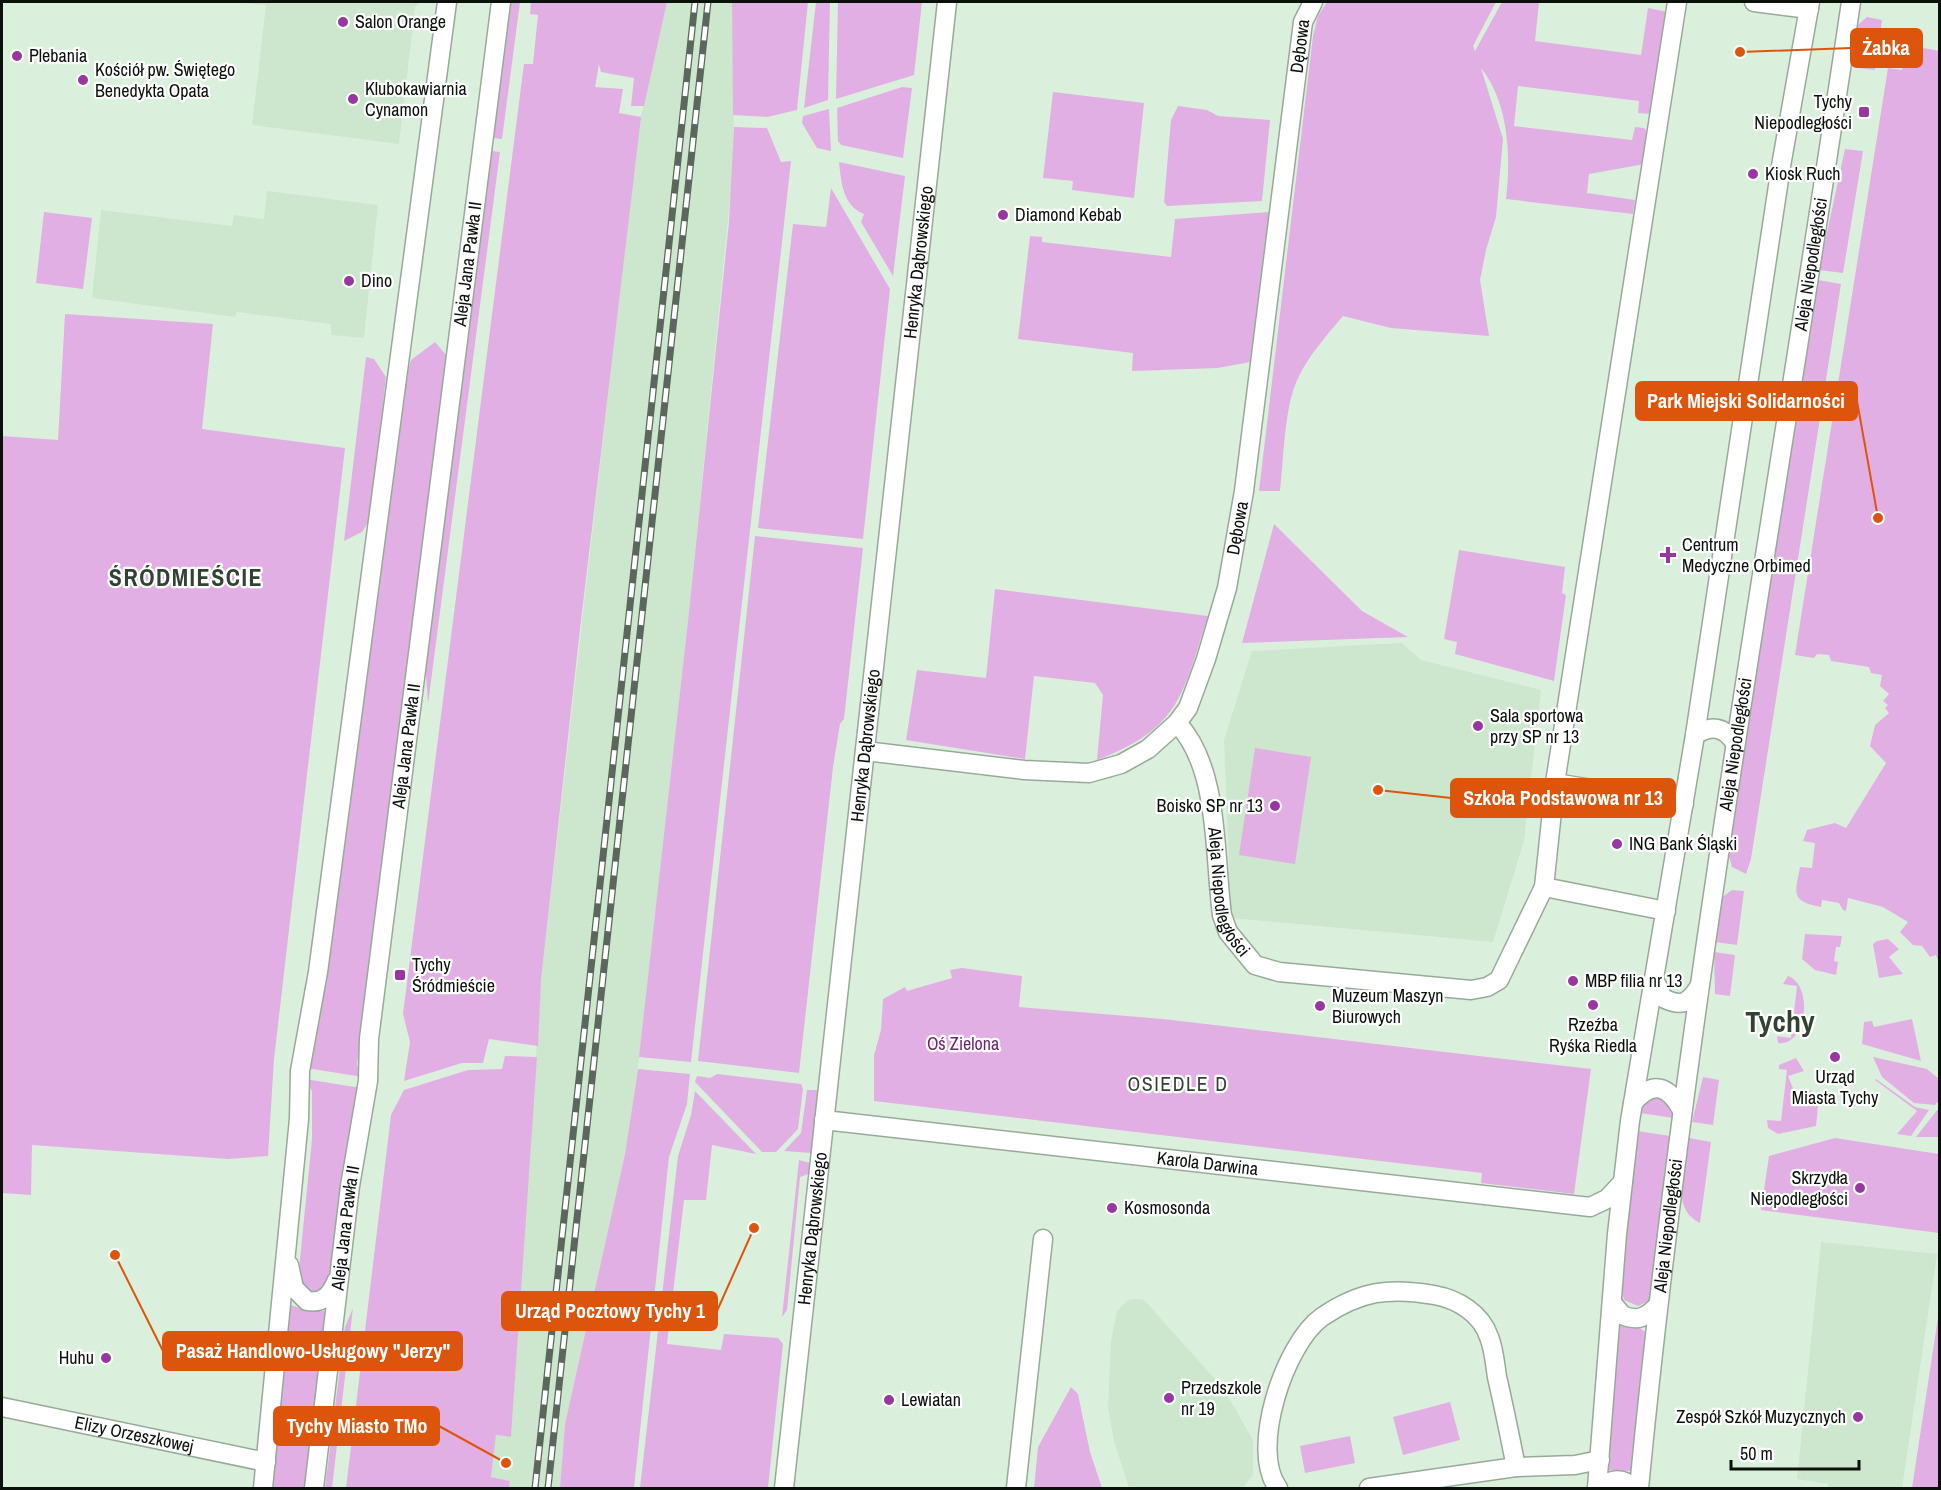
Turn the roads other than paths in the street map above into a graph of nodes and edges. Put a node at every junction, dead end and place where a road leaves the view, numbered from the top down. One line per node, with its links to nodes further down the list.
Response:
1 (447, 2): 27 (street)
2 (486, 2): 9 (street)
3 (947, 2): 13 (street, Henryka Dąbrowskiego)
4 (1313, 2): 10 (street, Dębowa)
5 (1677, 2): 14 (street, Aleja Niepodległości)
6 (1754, 2): 8 (street)
7 (1851, 2): 12 (street, Aleja Niepodległości)
8 (1809, 5): 11 (street)
9 (500, 10): 28 (street, Aleja Jana Pawła II)
10 (1177, 723): 13 (street, Dębowa); 16 (street, Aleja Niepodległości)
11 (1695, 735): 12 (street); 15 (street)
12 (1735, 743): 19 (street, Aleja Niepodległości)
13 (865, 751): 22 (street, Henryka Dąbrowskiego)
14 (1555, 783): 15 (street); 16 (street, Aleja Niepodległości)
15 (1684, 804): 17 (street)
16 (1544, 886): 17 (street)
17 (1666, 911): 18 (street)
18 (1654, 979): 19 (street); 20 (street)
19 (1699, 987): 21 (street, Aleja Niepodległości)
20 (1633, 1103): 21 (street); 23 (street)
21 (1682, 1110): 30 (street, Aleja Niepodległości)
22 (824, 1120): 24 (street, Karola Darwina); 37 (street, Henryka Dąbrowskiego)
23 (1623, 1182): 24 (street); 25 (street)
24 (1590, 1207): 25 (street)
25 (1617, 1234): 29 (street)
26 (1042, 1239): 38 (street)
27 (285, 1251): 28 (street); 33 (street)
28 (339, 1276): 36 (street, Aleja Jana Pawła II)
29 (1613, 1304): 30 (street); 32 (street)
30 (1658, 1305): 43 (street, Aleja Niepodległości)
31 (2, 1407): 33 (street, Elizy Orzeszkowej)
32 (1600, 1460): 34 (street); 41 (street)
33 (266, 1462): 35 (street)
34 (1516, 1467): 39 (street); 40 (street)
35 (263, 1488)
36 (314, 1488)
37 (784, 1488)
38 (1016, 1488)
39 (1278, 1488)
40 (1370, 1488)
41 (1597, 1488): 42 (street)
42 (1632, 1488)
43 (1639, 1488)

